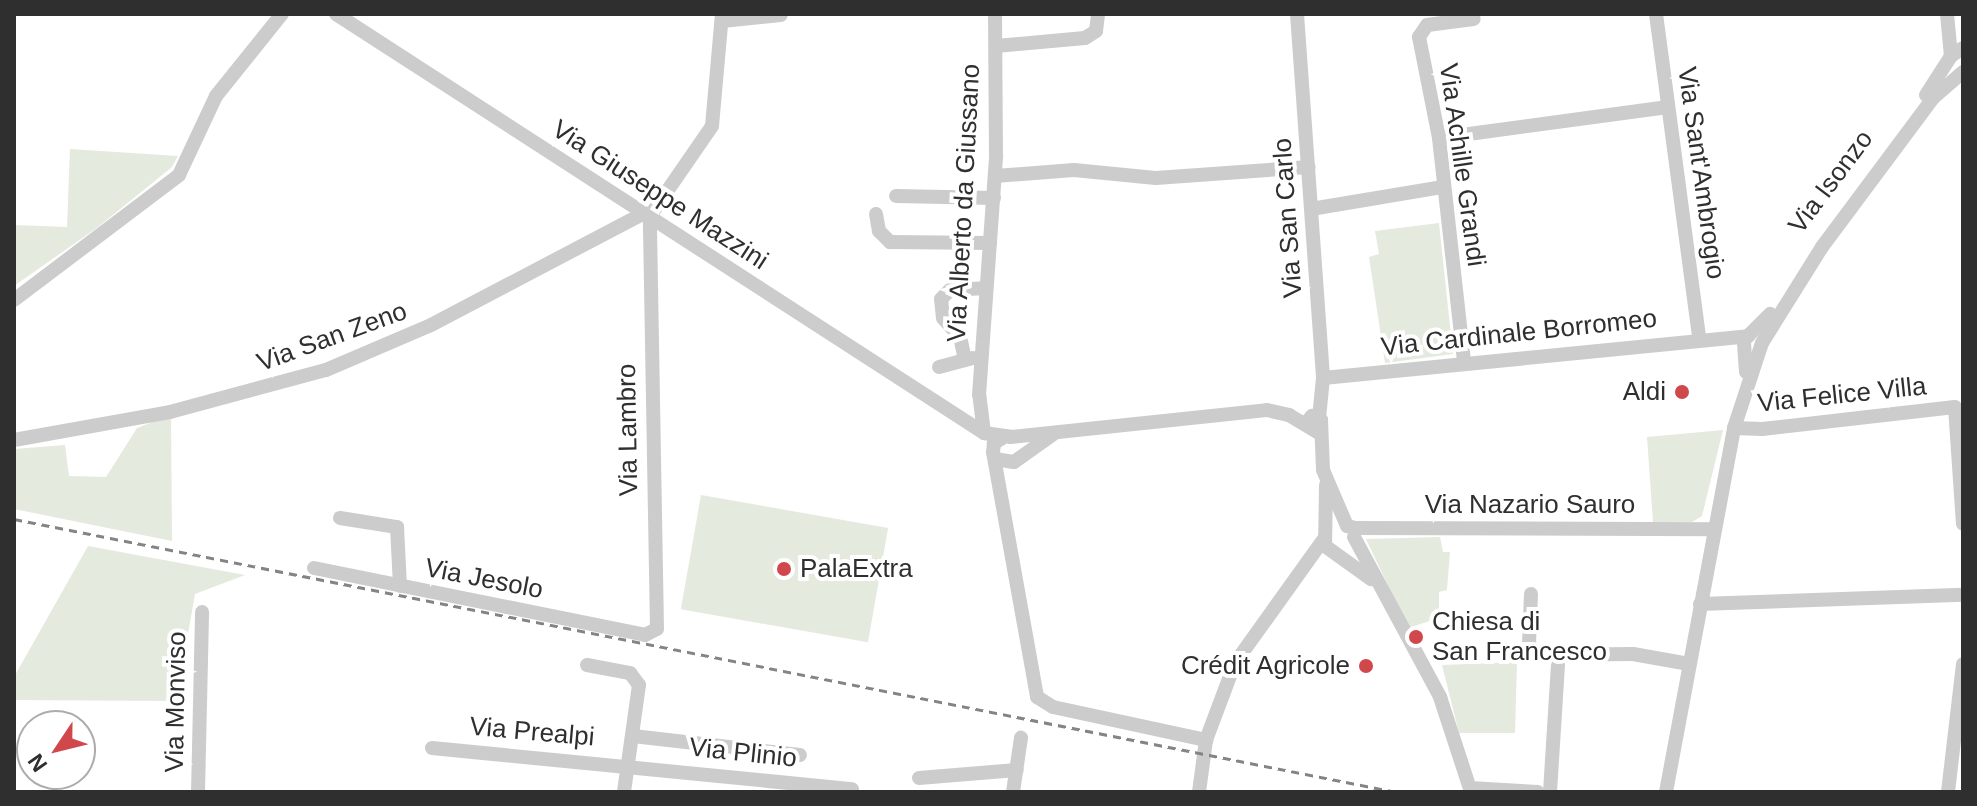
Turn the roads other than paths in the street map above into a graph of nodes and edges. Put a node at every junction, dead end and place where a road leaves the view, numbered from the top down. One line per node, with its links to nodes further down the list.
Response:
1 (282, 14): 25 (street)
2 (336, 14): 21 (street, Via Giuseppe Mazzini)
3 (995, 14): 11 (street, Via Alberto da Giussano)
4 (1098, 14): 11 (street)
5 (1297, 14): 15 (street, Via San Carlo)
6 (1656, 14): 13 (street, Via Sant'Ambrogio)
7 (781, 15): 8 (street)
8 (722, 18): 21 (street)
9 (1474, 19): 14 (street, Via Achille Grandi)
10 (1947, 20): 12 (street)
11 (996, 46): 16 (street, Via Alberto da Giussano)
12 (1959, 62): 27 (street, Via Isonzo)
13 (1668, 107): 14 (street); 26 (street, Via Sant'Ambrogio)
14 (1439, 138): 17 (street, Via Achille Grandi)
15 (1309, 167): 16 (street); 20 (street, Via San Carlo)
16 (995, 176): 19 (street, Via Alberto da Giussano)
17 (1443, 187): 20 (street); 30 (street, Via Achille Grandi)
18 (896, 196): 19 (street)
19 (994, 198): 23 (street, Via Alberto da Giussano)
20 (1311, 209): 32 (street, Via San Carlo)
21 (647, 214): 34 (street, Via Giuseppe Mazzini); 40 (street, Via San Zeno); 59 (street, Via Lambro)
22 (876, 214): 23 (street)
23 (990, 243): 24 (street, Via Alberto da Giussano)
24 (986, 288): 28 (street, Via Alberto da Giussano); 29 (street)
25 (14, 300)
26 (1699, 338): 27 (street, Via Cardinale Borromeo); 30 (street, Via Cardinale Borromeo)
27 (1752, 344): 36 (street, Via Isonzo)
28 (981, 355): 29 (street); 33 (street, Via Alberto da Giussano)
29 (965, 360): 31 (street)
30 (1464, 361): 32 (street, Via Cardinale Borromeo)
31 (939, 367)
32 (1323, 378): 35 (street, Via San Carlo)
33 (979, 395): 34 (street, Via Alberto da Giussano); 38 (street, Via Alberto da Giussano)
34 (964, 420): 38 (street, Via Giuseppe Mazzini); 41 (street, Via Giuseppe Mazzini)
35 (1314, 425): 37 (street, Via Giuseppe Mazzini); 43 (street, Via San Carlo)
36 (1734, 428): 46 (street, Via Felice Villa); 47 (street, Via Isonzo)
37 (1063, 430): 39 (street, Via Giuseppe Mazzini); 42 (street)
38 (984, 433): 39 (street, Via Giuseppe Mazzini)
39 (1007, 437): 41 (street); 42 (street)
40 (14, 440)
41 (994, 456): 42 (street); 44 (street)
42 (1015, 460): 44 (street)
43 (1326, 477): 48 (street); 49 (street)
44 (1004, 508): 66 (street)
45 (340, 518): 53 (street)
46 (1963, 524)
47 (1714, 529): 48 (street, Via Nazario Sauro); 57 (street, Via Isonzo)
48 (1350, 532): 49 (street, Via Nazario Sauro); 50 (street); 54 (street)
49 (1324, 536): 50 (street); 52 (street)
50 (1336, 555): 52 (street); 54 (street)
51 (314, 568): 53 (street, Via Jesolo)
52 (1301, 578): 66 (street)
53 (400, 586): 59 (street, Via Jesolo)
54 (1382, 590): 73 (street)
55 (1531, 594): 60 (street)
56 (1963, 595): 57 (street)
57 (1700, 604): 60 (street, Via Isonzo)
58 (202, 612): 74 (street, Via Monviso)
59 (645, 635)
60 (1689, 664): 80 (street, Via Isonzo)
61 (1963, 664): 81 (street)
62 (587, 665): 64 (street, Via Prealpi)
63 (1558, 665): 79 (street)
64 (633, 736): 68 (street); 69 (street, Via Prealpi)
65 (1021, 738): 70 (street)
66 (1206, 740): 77 (street)
67 (432, 748): 69 (street, Via Prealpi)
68 (800, 755)
69 (628, 764): 72 (street, Via Plinio); 75 (street, Via Prealpi)
70 (1017, 770): 71 (street); 76 (street)
71 (919, 778)
72 (852, 789)
73 (1471, 790): 78 (street)
74 (198, 792)
75 (624, 792)
76 (1013, 792)
77 (1199, 792)
78 (1538, 792)
79 (1550, 792)
80 (1666, 792)
81 (1948, 792)

